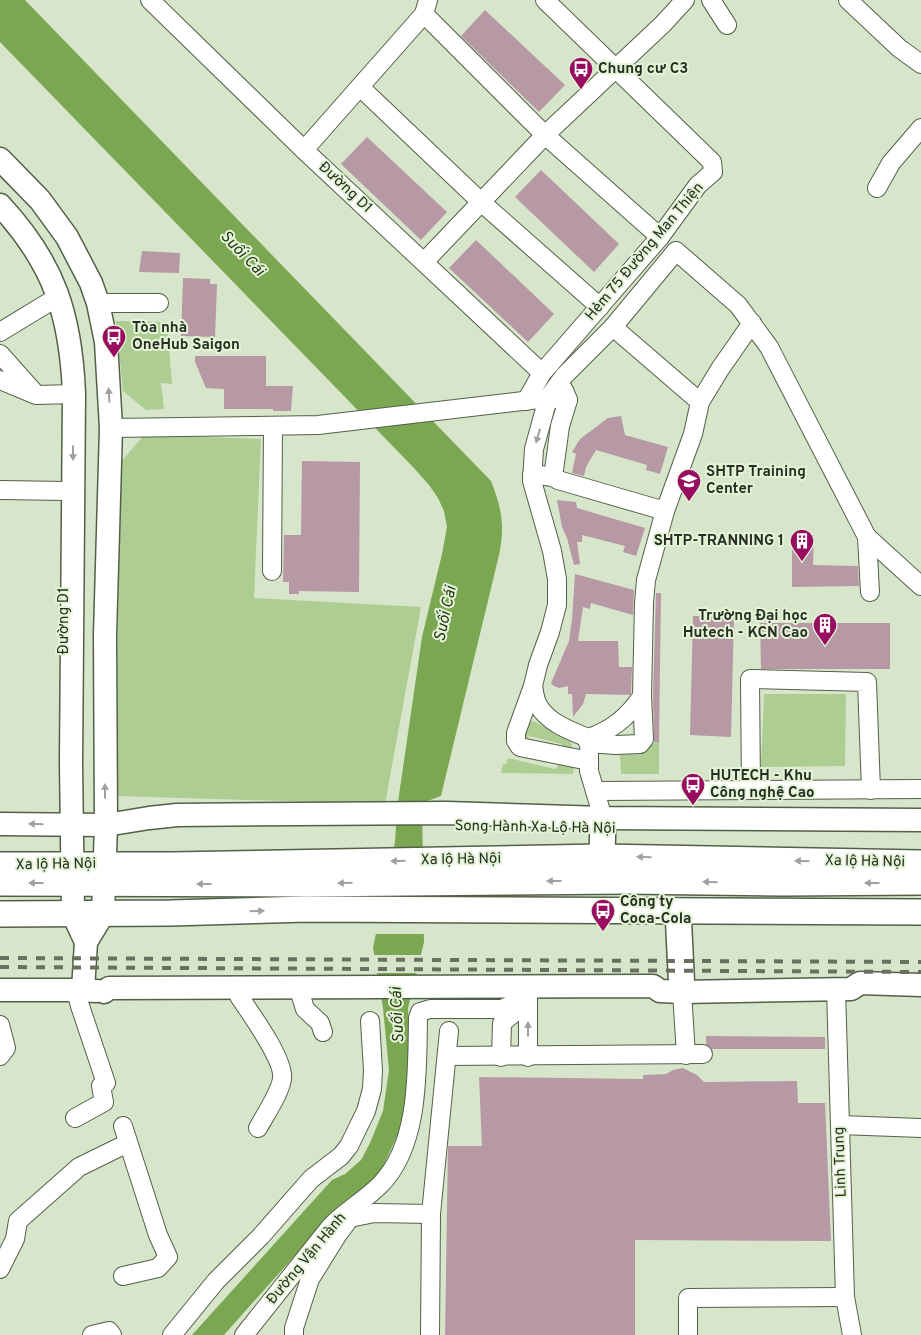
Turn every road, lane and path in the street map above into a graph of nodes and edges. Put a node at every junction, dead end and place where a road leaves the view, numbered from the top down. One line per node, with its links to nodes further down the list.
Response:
1 (150, 0): 14 (street, Đường D1)
2 (545, 0): 9 (street, Hẻm 75 Đường Man Thiện)
3 (685, 0): 9 (street)
4 (711, 0): 7 (street)
5 (848, 0): 8 (street)
6 (426, 7): 10 (street); 12 (street)
7 (727, 25)
8 (921, 64)
9 (616, 67): 12 (street); 20 (street, Hẻm 75 Đường Man Thiện)
10 (360, 87): 14 (street); 17 (street)
11 (921, 128): 16 (street)
12 (545, 135): 17 (street); 20 (street)
13 (0, 146): 22 (main road, Đường D1)
14 (304, 150): 21 (street, Đường D1)
15 (0, 159): 22 (main road, Đường D1)
16 (877, 188)
17 (481, 202): 21 (street); 25 (street)
18 (0, 206): 33 (main road, Đường D1)
19 (0, 218): 23 (main road)
20 (660, 237): 25 (street, Hẻm 75 Đường Man Thiện)
21 (424, 262): 30 (street, Đường D1)
22 (95, 293): 24 (street); 41 (main road, Đường D1, one-way to 22)
23 (51, 301): 28 (street); 33 (main road)
24 (158, 303)
25 (600, 306): 30 (street, Hẻm 75 Đường Man Thiện)
26 (752, 323): 27 (street); 38 (street); 47 (street)
27 (613, 327): 32 (street); 38 (street)
28 (0, 332)
29 (0, 354): 34 (street)
30 (542, 373): 37 (street, Hẻm 75 Đường Man Thiện)
31 (0, 380): 34 (street)
32 (561, 381): 35 (street); 36 (street)
33 (73, 383): 34 (street); 39 (main road, Đường D1)
34 (36, 395)
35 (548, 398): 36 (street); 37 (street); 42 (street, one-way to 42)
36 (568, 400): 43 (street)
37 (526, 401): 40 (street)
38 (700, 402): 46 (street)
39 (73, 426): 41 (main road); 44 (main road, Đường D1, one-way to 44)
40 (273, 426): 41 (street); 48 (street)
41 (111, 428): 63 (main road, Đường D1, one-way to 41)
42 (532, 474): 43 (street); 51 (street)
43 (553, 477): 46 (street)
44 (70, 486): 45 (street); 62 (main road, Đường D1)
45 (0, 490)
46 (665, 511): 52 (street)
47 (867, 537): 49 (street); 50 (street)
48 (272, 571)
49 (921, 586)
50 (870, 592)
51 (533, 686): 53 (street); 54 (street)
52 (642, 696): 53 (street); 53 (street)
53 (588, 740): 54 (street)
54 (589, 761): 58 (street)
55 (751, 789): 57 (street); 57 (street); 58 (street)
56 (921, 789): 57 (street)
57 (871, 790)
58 (595, 791): 61 (street)
59 (921, 820): 61 (main road, Song Hành Xa Lộ Hà Nội)
60 (0, 824): 62 (main road, Song Hành Xa Lộ Hà Nội, one-way to 60)
61 (603, 824): 63 (main road, Song Hành Xa Lộ Hà Nội); 64 (main road, Song Hành Xa Lộ Hà Nội); 65 (highway)
62 (72, 825): 63 (main road, Song Hành Xa Lộ Hà Nội); 72 (main road, Đường D1)
63 (106, 825): 70 (main road, Đường D1)
64 (921, 830)
65 (602, 857): 67 (highway, Xa lộ Hà Nội, one-way to 65); 69 (highway, Xa lộ Hà Nội)
66 (137, 864): 70 (highway, Xa lộ Hà Nội); 71 (highway, Xa lộ Hà Nội); 75 (highway)
67 (921, 864)
68 (0, 865): 72 (highway, Xa lộ Hà Nội)
69 (464, 871): 71 (highway, Xa lộ Hà Nội, one-way to 71); 73 (highway, Xa lộ Hà Nội, one-way to 69)
70 (104, 873): 72 (highway, Xa lộ Hà Nội); 75 (highway, Xa lộ Hà Nội); 79 (main road, Đường D1)
71 (305, 873): 75 (highway, Xa lộ Hà Nội, one-way to 75)
72 (72, 874): 74 (highway, Xa lộ Hà Nội, one-way to 74); 79 (main road, Đường D1)
73 (921, 882)
74 (0, 883)
75 (171, 884)
76 (921, 912): 78 (highway)
77 (0, 914): 79 (highway)
78 (678, 918): 79 (highway, one-way to 78); 80 (highway); 86 (highway)
79 (87, 925): 84 (main road, Đường D1)
80 (921, 926)
81 (921, 985): 82 (main road)
82 (843, 989): 86 (main road); 89 (main road); 100 (street, Linh Trung)
83 (0, 990): 84 (main road)
84 (88, 991): 87 (main road); 88 (main road); 99 (street)
85 (447, 991): 86 (main road); 87 (main road); 90 (main road)
86 (671, 991): 90 (main road); 97 (street)
87 (312, 993): 88 (main road); 94 (street)
88 (239, 996): 102 (street)
89 (921, 997)
90 (528, 999): 97 (street, one-way to 90); 98 (street); 109 (street, Đường Vận Hành)
91 (370, 1021): 112 (street)
92 (0, 1025): 95 (street)
93 (449, 1031): 96 (street)
94 (323, 1032)
95 (0, 1056)
96 (447, 1056): 98 (street); 105 (street)
97 (528, 1056): 98 (street)
98 (501, 1057)
99 (75, 1118)
100 (840, 1125): 103 (street); 108 (street, Linh Trung)
101 (123, 1126): 104 (street)
102 (258, 1128)
103 (921, 1128)
104 (128, 1143): 106 (street); 107 (street)
105 (431, 1214): 113 (street); 114 (street)
106 (0, 1269)
107 (123, 1276)
108 (845, 1297): 115 (street); 116 (street, Linh Trung)
109 (248, 1333)
110 (92, 1335): 111 (street)
111 (112, 1335)
112 (172, 1335)
113 (294, 1335)
114 (430, 1335)
115 (688, 1335)
116 (852, 1335)

